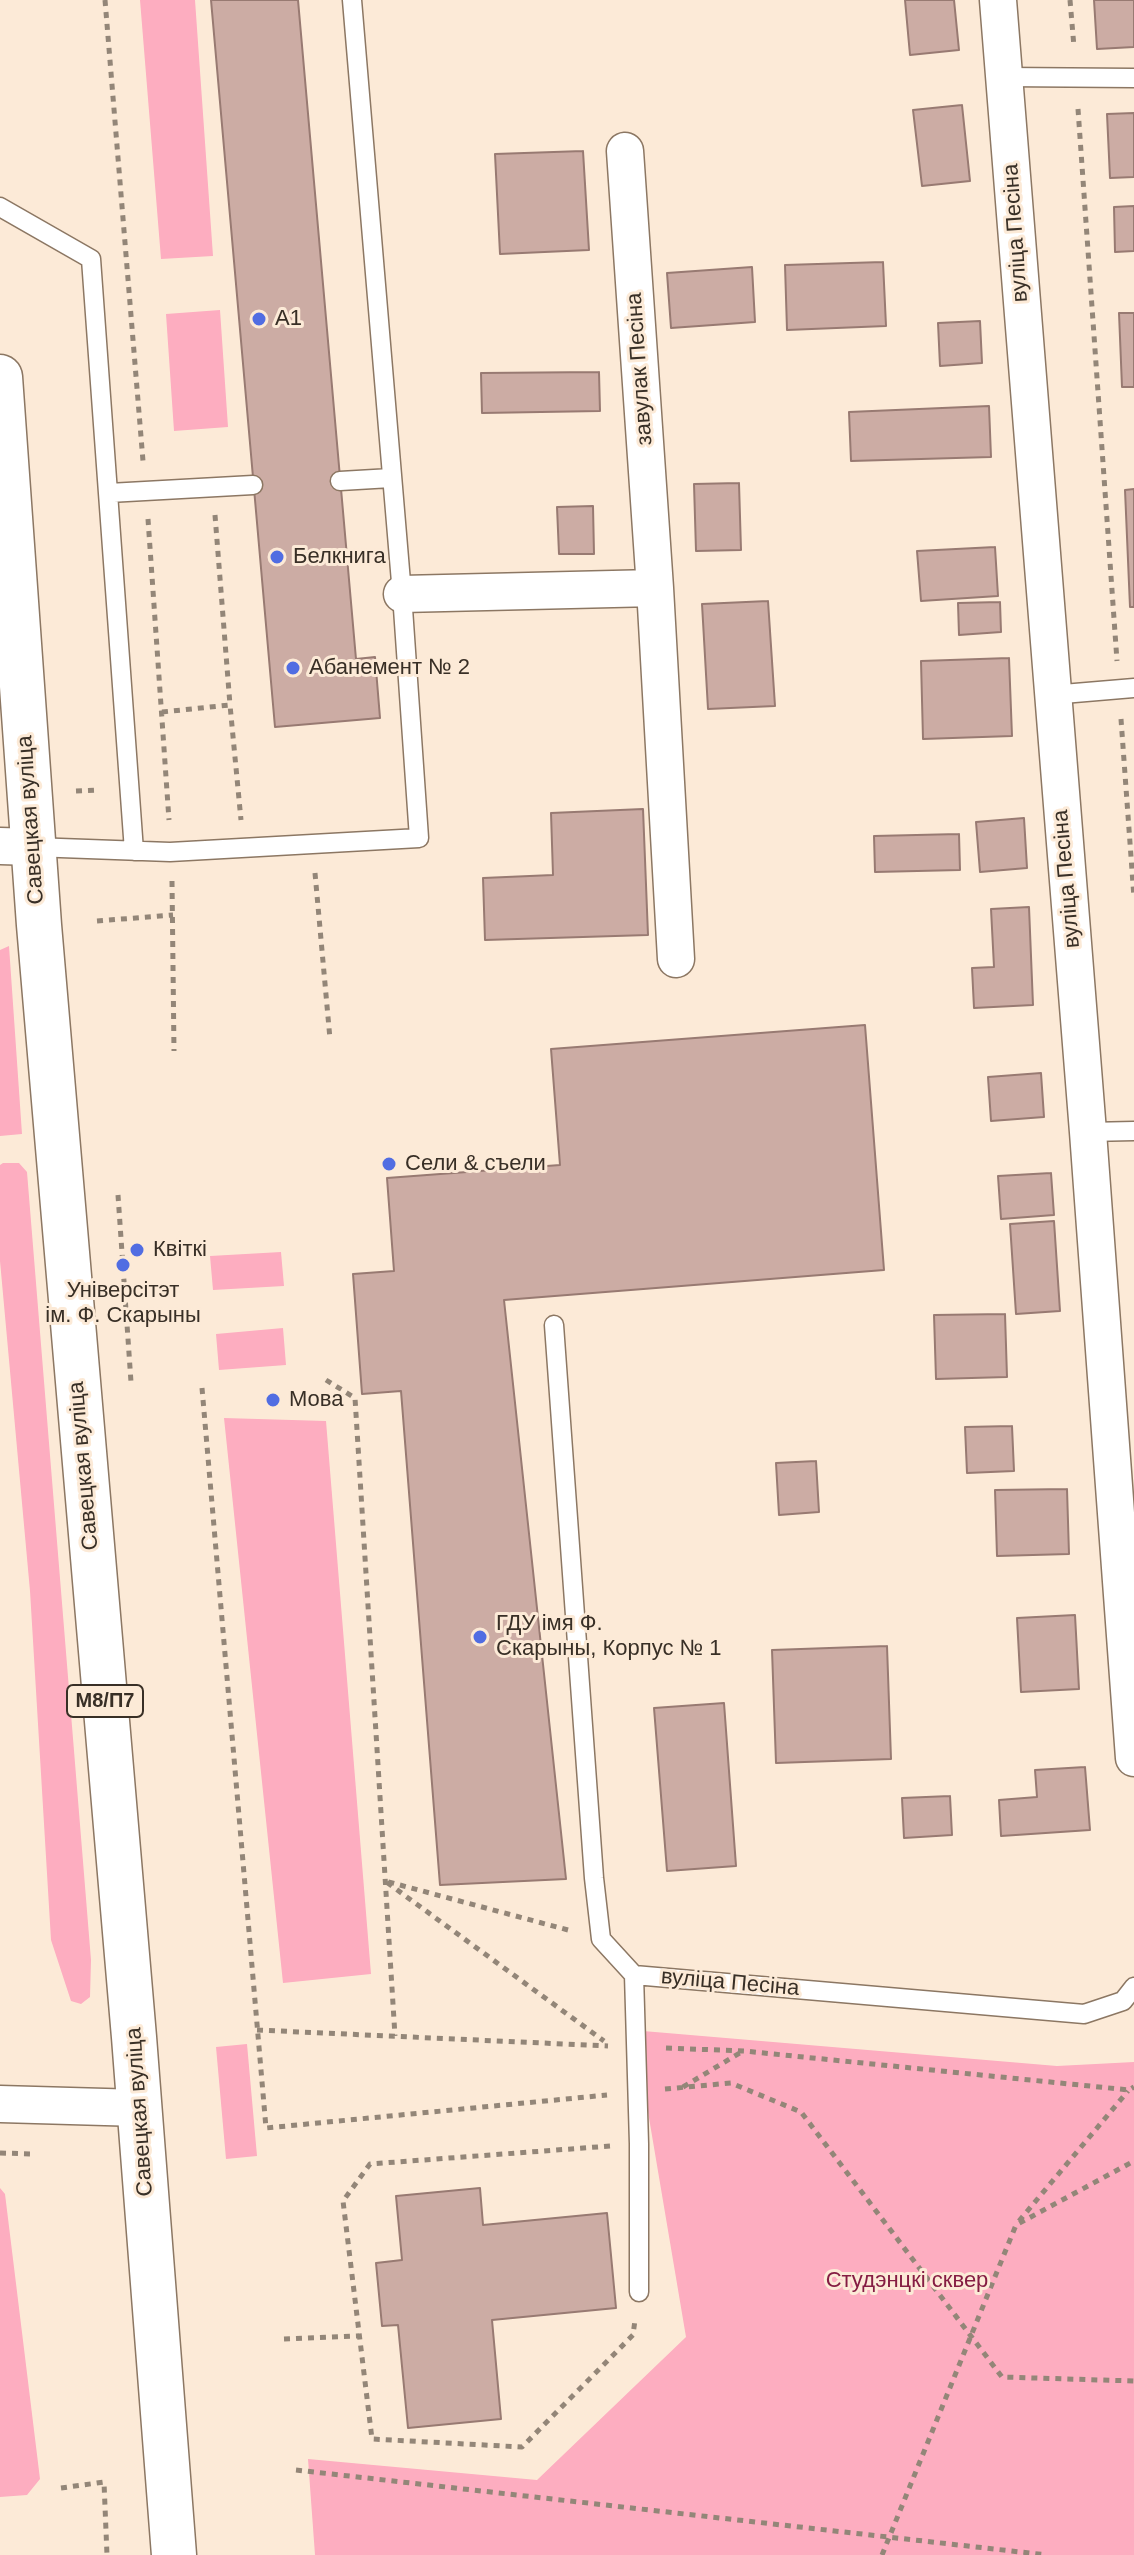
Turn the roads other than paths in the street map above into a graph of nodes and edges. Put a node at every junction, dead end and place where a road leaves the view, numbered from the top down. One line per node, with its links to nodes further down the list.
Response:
1 (352, 0): 8 (lane)
2 (998, 0): 3 (street, вуліца Песіна)
3 (1004, 77): 4 (lane); 15 (street, вуліца Песіна)
4 (1134, 78)
5 (625, 151): 12 (street, завулак Песіна)
6 (0, 207): 11 (lane)
7 (0, 377): 16 (main road, Савецкая вуліца / М8/П7)
8 (391, 478): 9 (lane); 13 (lane)
9 (340, 481)
10 (253, 485): 11 (lane)
11 (109, 493): 17 (lane)
12 (655, 588): 13 (street); 18 (street, завулак Песіна)
13 (402, 594): 17 (lane)
14 (1126, 689): 15 (lane)
15 (1051, 695): 20 (street, вуліца Песіна)
16 (17, 847): 17 (lane); 26 (main road, Савецкая вуліца / М8/П7)
17 (134, 851)
18 (676, 959)
19 (1134, 1131): 20 (lane)
20 (1088, 1132): 22 (street, вуліца Песіна)
21 (554, 1325): 23 (lane)
22 (1134, 1758)
23 (634, 1975): 24 (lane, вуліца Песіна); 27 (lane, вуліца Песіна)
24 (1134, 1987)
25 (0, 2104): 26 (street)
26 (140, 2108): 28 (main road, Савецкая вуліца / М8/П7)
27 (639, 2292)
28 (174, 2555)

